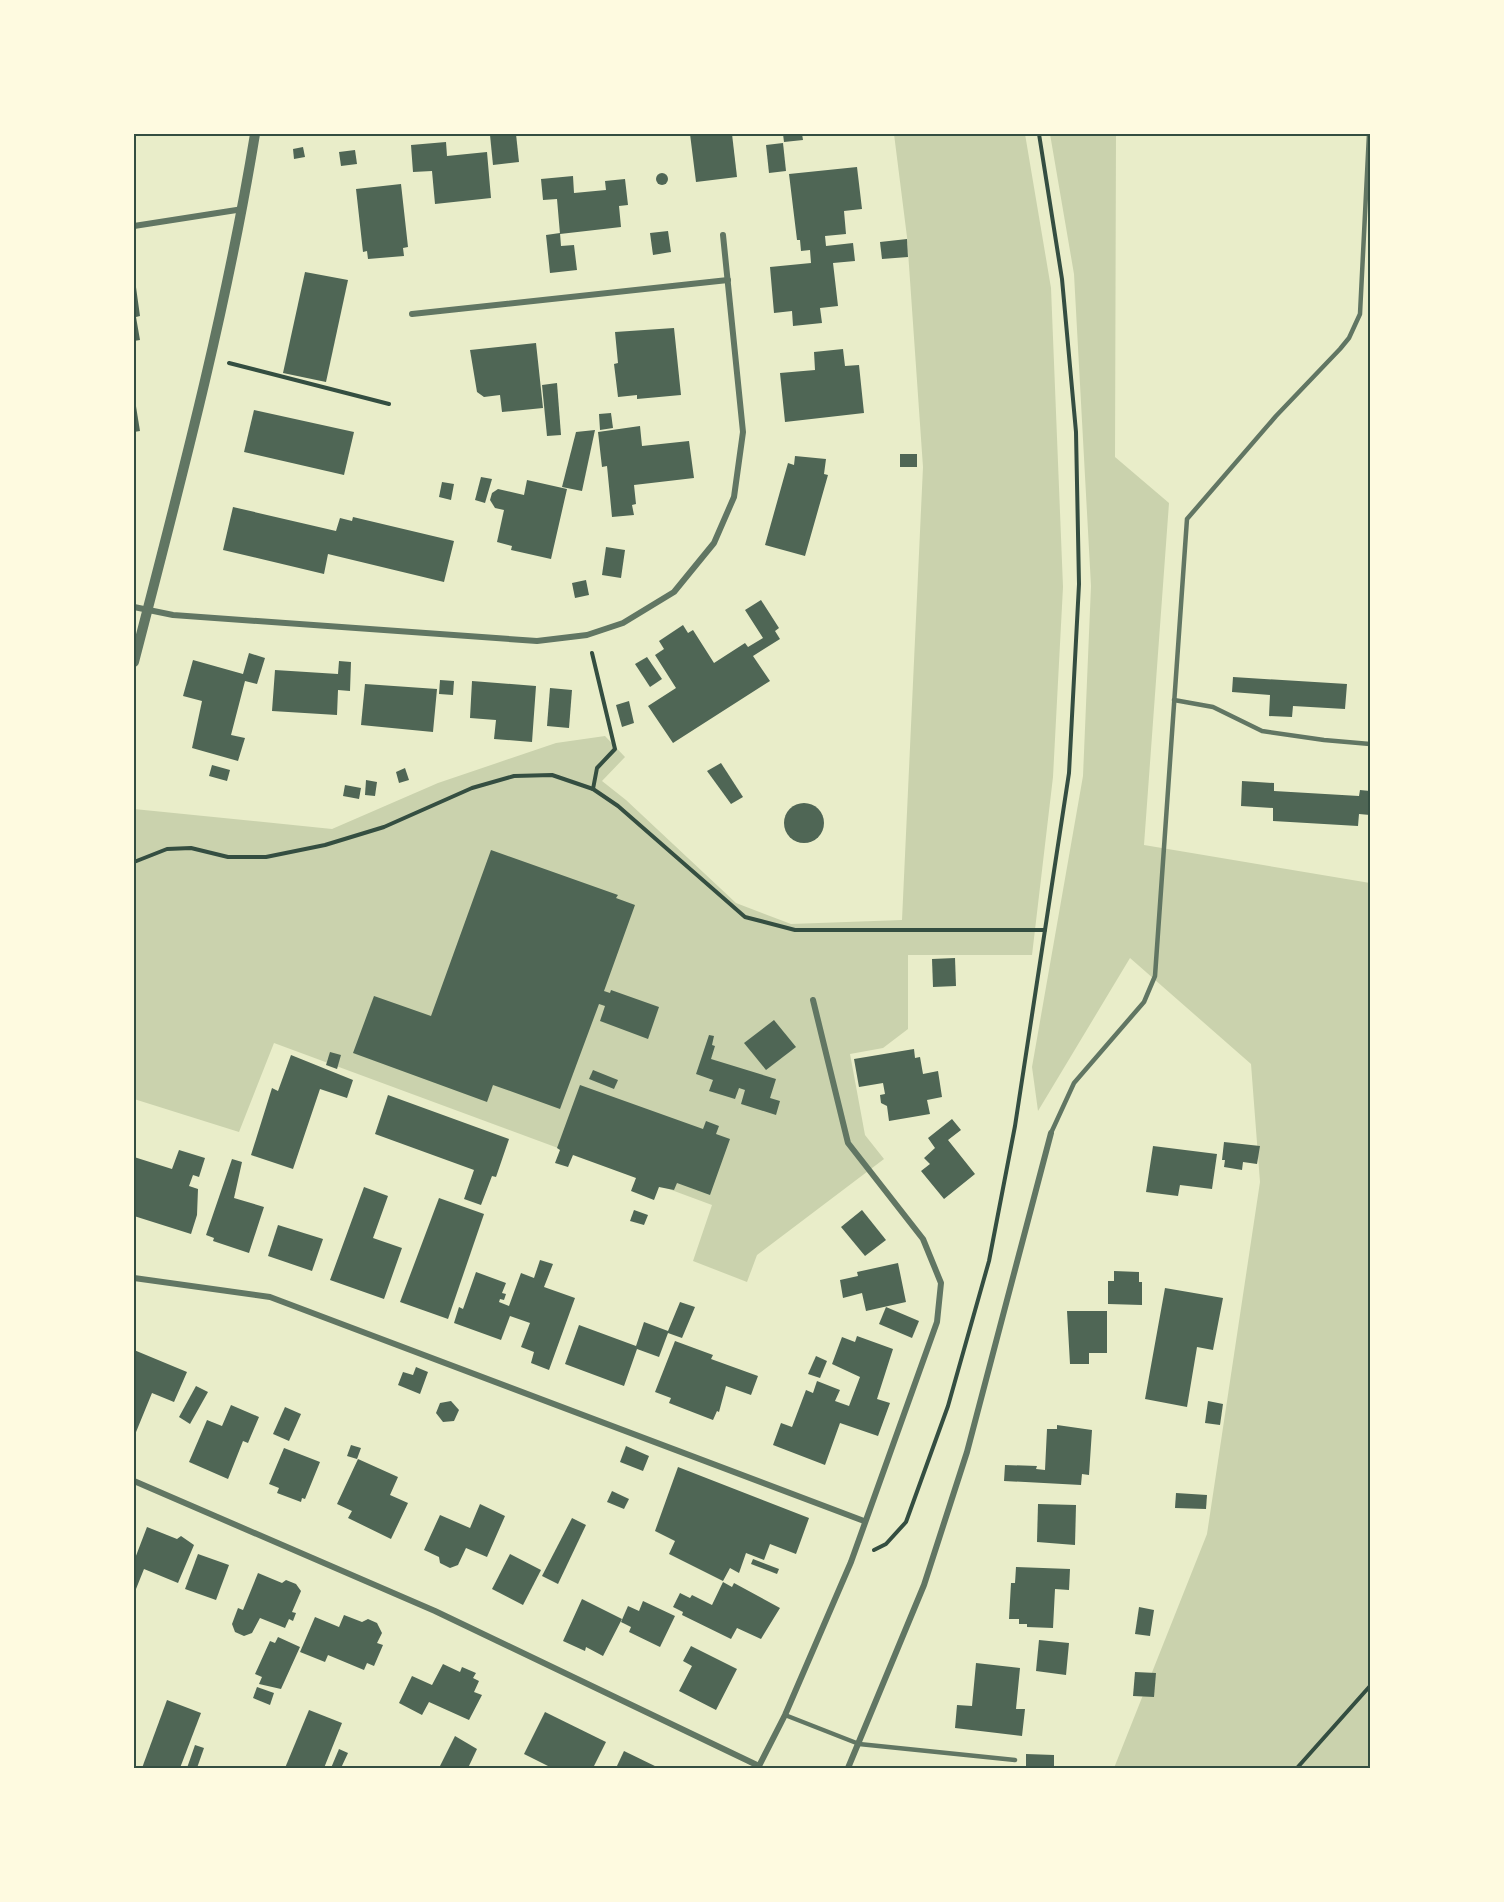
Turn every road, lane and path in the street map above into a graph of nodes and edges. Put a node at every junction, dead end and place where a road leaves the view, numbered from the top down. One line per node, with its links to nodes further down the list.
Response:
1 (255, 134): 5 (street)
2 (1039, 134): 20 (path)
3 (1369, 134): 4 (lane)
4 (1370, 156): 16 (lane)
5 (243, 209): 6 (street); 10 (street)
6 (134, 226)
7 (723, 236): 8 (street)
8 (728, 280): 9 (street); 14 (street)
9 (412, 314)
10 (208, 357): 11 (path); 13 (street)
11 (389, 404)
12 (134, 607): 13 (street)
13 (147, 610): 14 (street); 15 (street)
14 (587, 635): 18 (path)
15 (134, 662)
16 (1174, 700): 17 (lane); 22 (lane)
17 (1371, 744)
18 (593, 789): 19 (path); 20 (path)
19 (134, 861)
20 (1045, 930): 26 (path)
21 (813, 1000): 25 (street)
22 (1051, 1133): 29 (street)
23 (134, 1278): 25 (street)
24 (134, 1481): 31 (street)
25 (864, 1521): 26 (street)
26 (851, 1562): 28 (street)
27 (1371, 1686): 33 (path)
28 (785, 1715): 29 (lane); 31 (street)
29 (859, 1744): 30 (lane); 32 (street)
30 (1015, 1760)
31 (758, 1767)
32 (848, 1768)
33 (1297, 1768)

